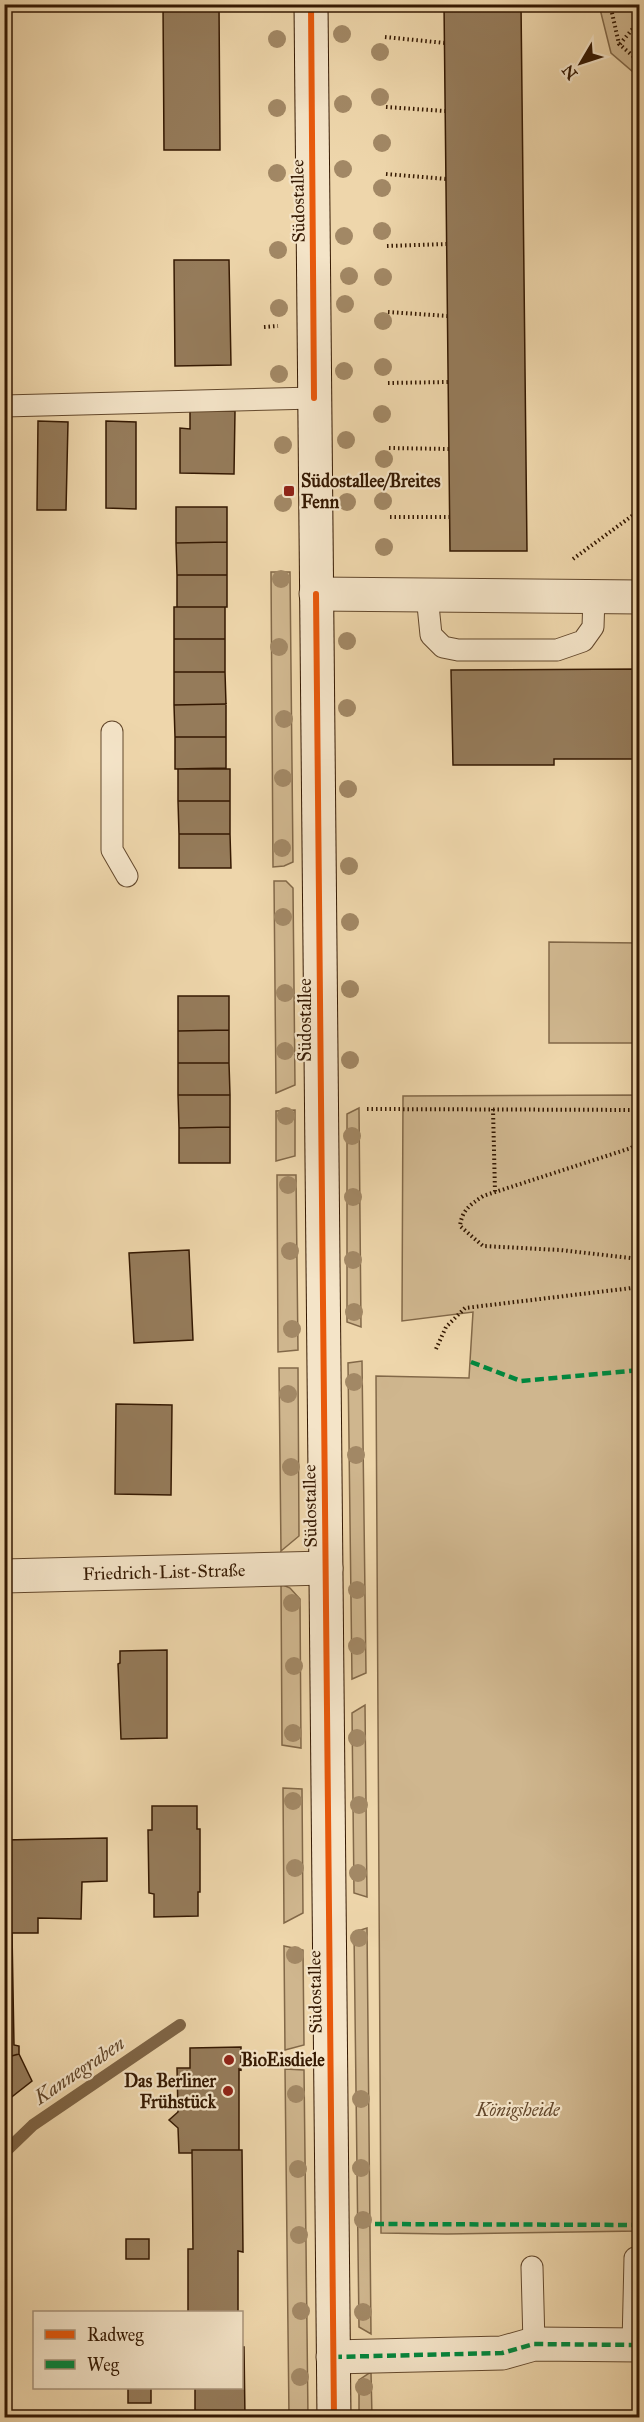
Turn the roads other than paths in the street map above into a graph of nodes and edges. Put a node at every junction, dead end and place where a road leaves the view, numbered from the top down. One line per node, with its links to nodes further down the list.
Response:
1 (311, 4): 2 (street, Südostallee)
2 (314, 398): 3 (lane); 4 (street, Südostallee)
3 (4, 406)
4 (316, 594): 5 (street); 10 (street, Südostallee)
5 (427, 595): 6 (street); 6 (lane)
6 (594, 597): 7 (street)
7 (639, 597)
8 (112, 732): 9 (lane)
9 (128, 876)
10 (326, 1568): 11 (street, Friedrich-List-Straße); 16 (street, Südostallee)
11 (4, 1576)
12 (635, 2258): 15 (lane)
13 (532, 2267): 14 (lane)
14 (534, 2344): 15 (street); 16 (street)
15 (636, 2345)
16 (333, 2357): 17 (street, Südostallee)
17 (334, 2418)

